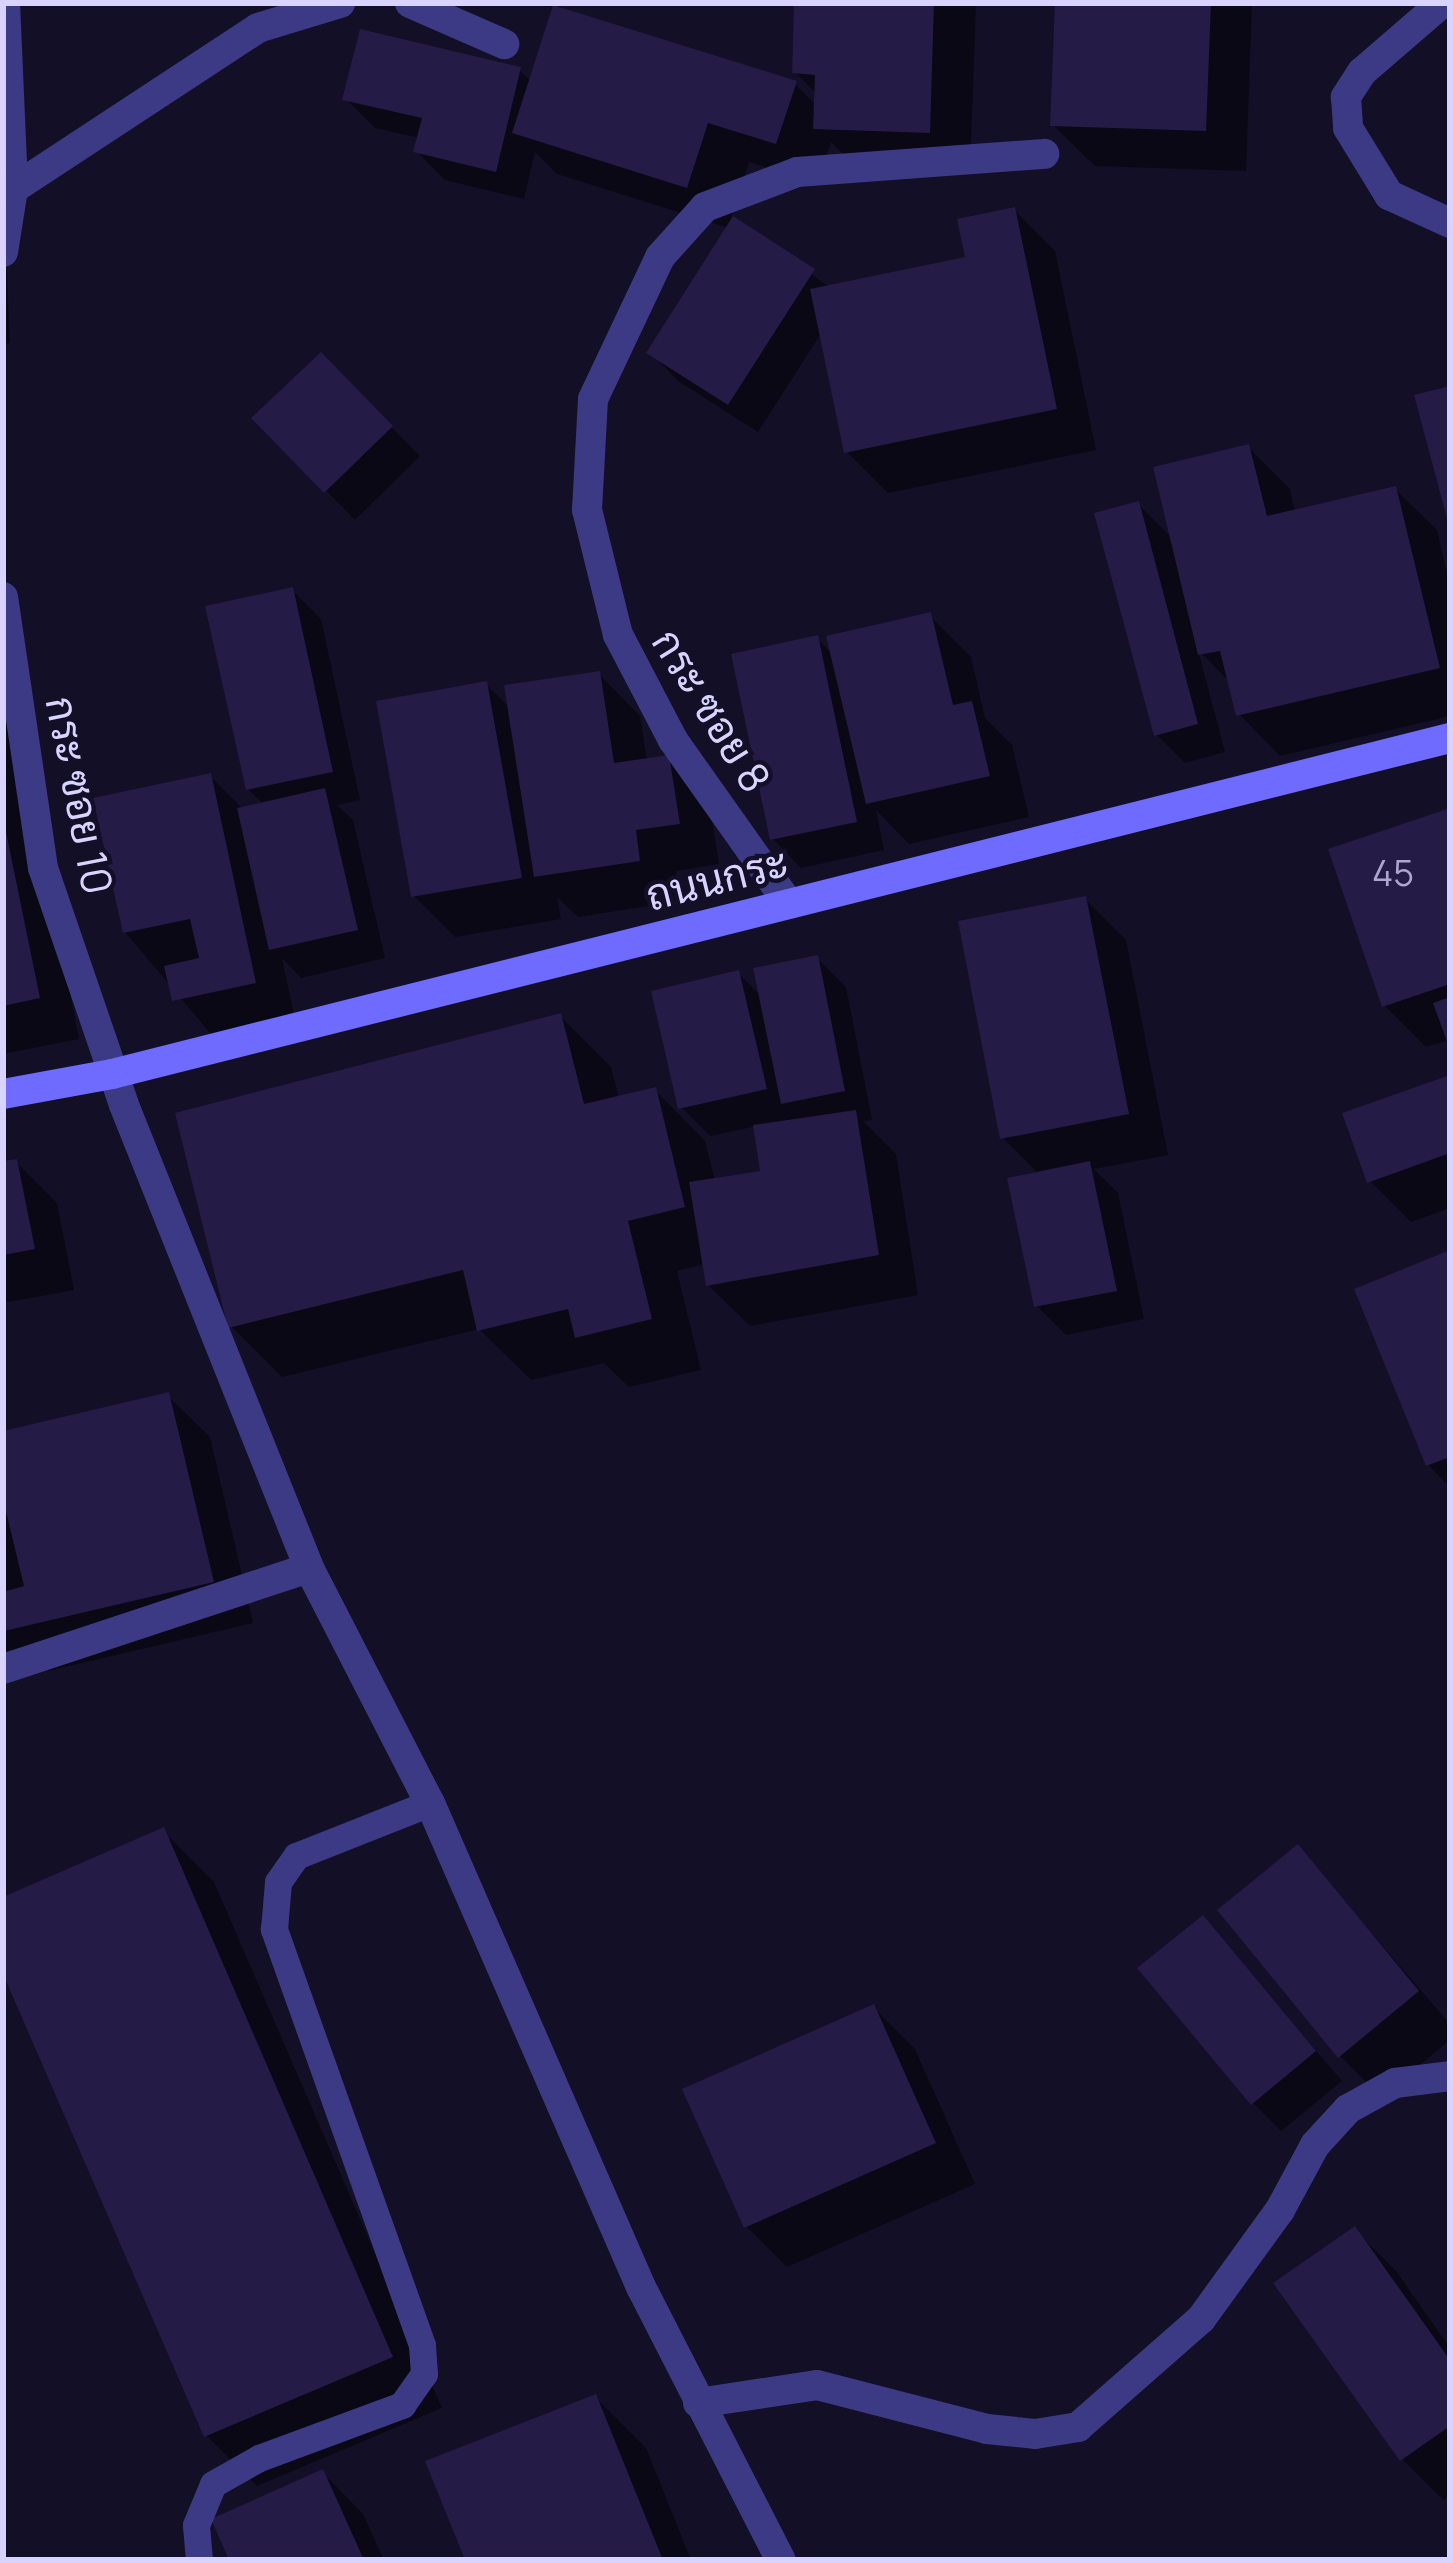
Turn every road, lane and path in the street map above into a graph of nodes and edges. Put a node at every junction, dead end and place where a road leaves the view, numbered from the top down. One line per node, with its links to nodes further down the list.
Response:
1 (5, 3): 7 (street)
2 (340, 3): 7 (street)
3 (410, 3): 5 (street)
4 (1442, 3): 8 (street)
5 (504, 44)
6 (1044, 154): 12 (street, กระ ซอย 8)
7 (13, 189): 9 (street)
8 (1450, 223)
9 (3, 252)
10 (3, 597): 13 (street, กระ ซอย 10)
11 (1450, 738): 12 (main road, ถนนกระ)
12 (789, 904): 13 (main road, ถนนกระ)
13 (112, 1074): 14 (main road, ถนนกระ); 15 (street, กระ ซอย 10)
14 (3, 1094)
15 (309, 1568): 16 (street); 17 (street, กระ ซอย 10)
16 (3, 1669)
17 (430, 1804): 19 (street, กระ ซอย 10); 20 (lane)
18 (1450, 2077): 19 (street)
19 (698, 2403): 21 (street, กระ ซอย 10)
20 (199, 2560)
21 (781, 2560)

